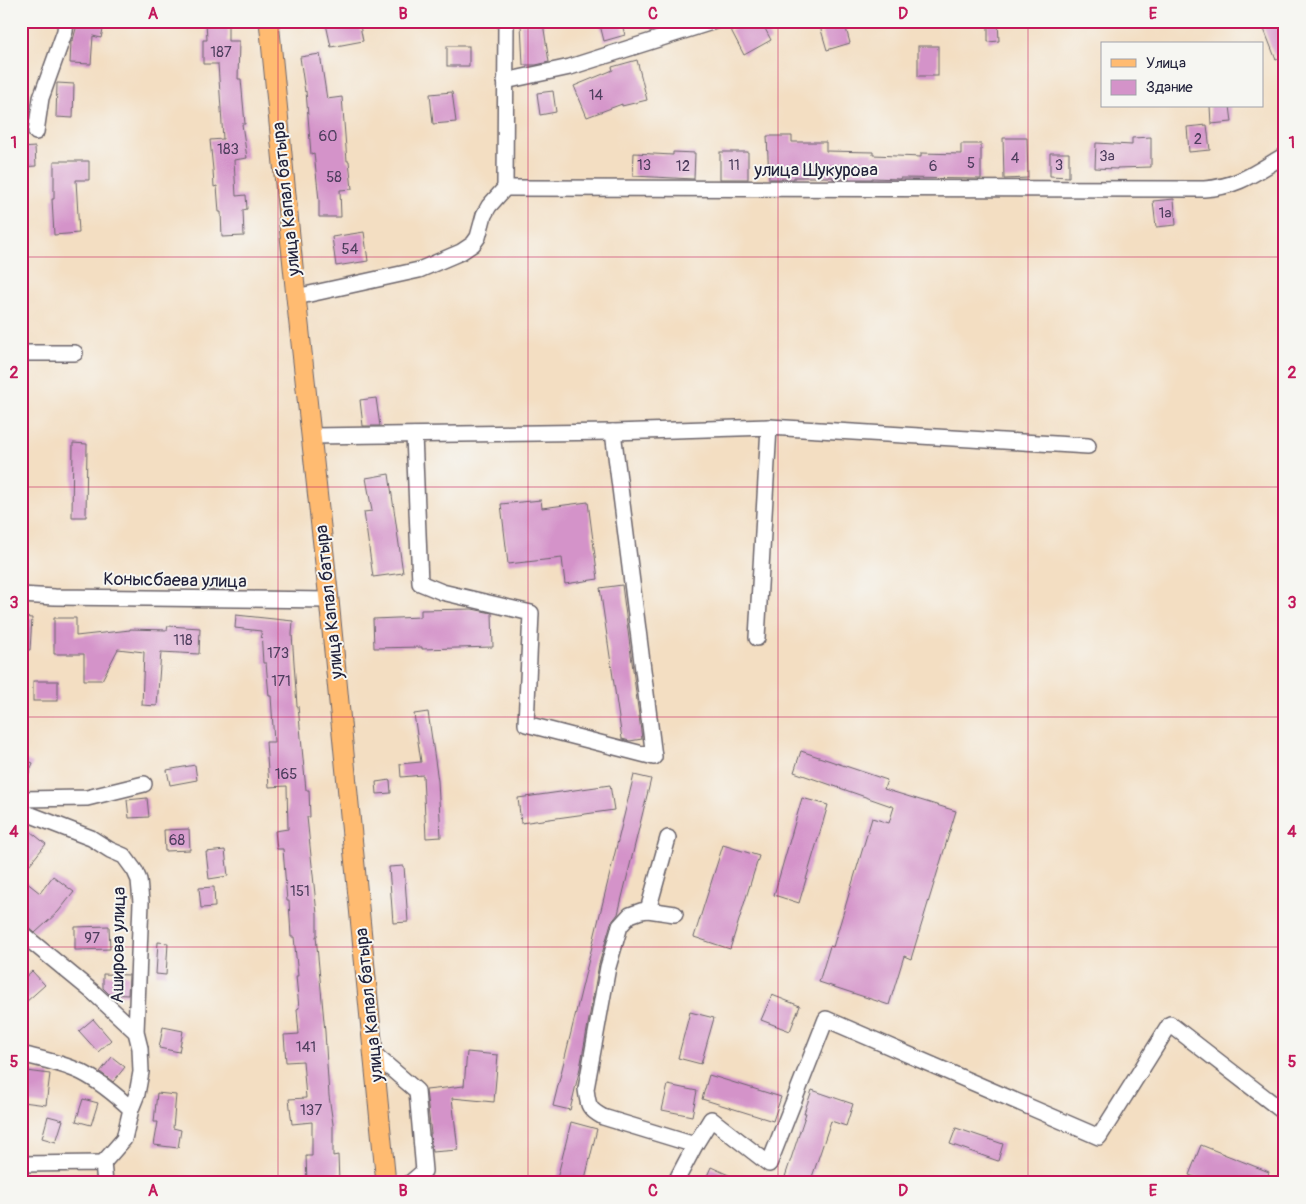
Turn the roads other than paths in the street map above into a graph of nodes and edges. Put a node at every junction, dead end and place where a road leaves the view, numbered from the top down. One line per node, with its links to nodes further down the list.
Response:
1 (66, 21): 6 (street)
2 (269, 21): 9 (main road, улица Капал батыра)
3 (506, 21): 5 (street)
4 (715, 21): 5 (street)
5 (506, 81): 8 (street)
6 (36, 132)
7 (1285, 155): 8 (street, улица Шукурова)
8 (506, 188): 9 (street)
9 (296, 297): 15 (main road, улица Капал батыра)
10 (21, 353): 11 (street)
11 (75, 353)
12 (768, 427): 13 (street); 16 (street); 19 (street)
13 (613, 432): 14 (street); 14 (street)
14 (414, 435): 15 (street)
15 (311, 436): 18 (main road, улица Капал батыра)
16 (1088, 446)
17 (21, 595): 18 (street, Конысбаева улица)
18 (329, 600): 29 (main road, улица Капал батыра)
19 (757, 638)
20 (144, 784): 21 (street)
21 (21, 799)
22 (21, 811): 27 (street, Аширова улица)
23 (668, 838): 24 (street)
24 (648, 910): 25 (street); 32 (street)
25 (675, 914)
26 (21, 933): 27 (street)
27 (136, 1032): 30 (street, Аширова улица)
28 (21, 1054): 30 (street)
29 (374, 1054): 36 (main road, улица Капал батыра); 37 (street)
30 (131, 1109): 33 (street, Аширова улица)
31 (1285, 1113): 32 (street)
32 (695, 1145): 38 (street)
33 (103, 1162): 34 (street); 35 (street)
34 (21, 1164)
35 (105, 1183)
36 (386, 1183)
37 (410, 1183)
38 (675, 1183)

